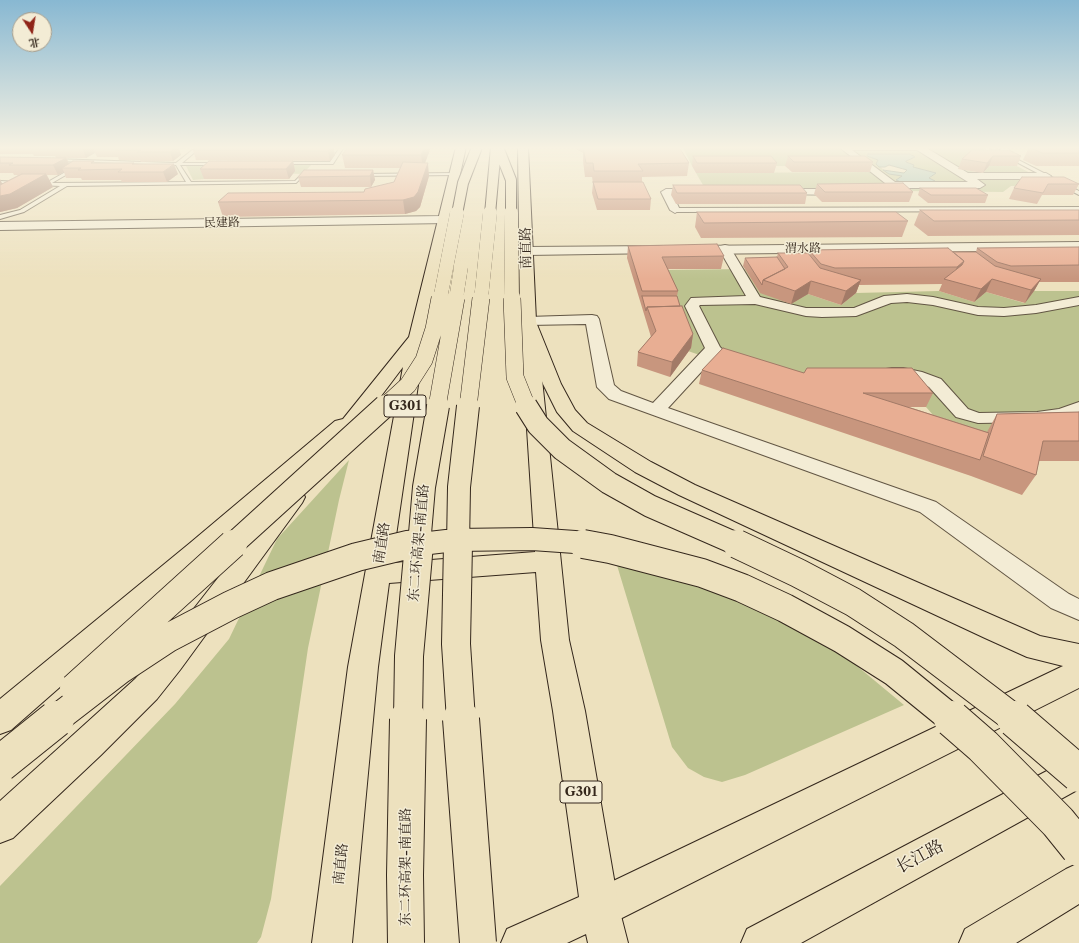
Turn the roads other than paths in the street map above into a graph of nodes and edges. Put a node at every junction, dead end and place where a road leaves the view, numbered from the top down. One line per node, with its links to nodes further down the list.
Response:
1 (56, 191): 13 (lane)
2 (450, 191): 14 (main road, 南直路 / G301)
3 (461, 191): 36 (main road, bridge)
4 (472, 191): 45 (main road, 东二环高架-南直路, bridge)
5 (493, 191): 46 (main road, bridge)
6 (511, 191): 39 (main road, bridge)
7 (525, 191): 19 (main road, 南直路 / G301)
8 (706, 192): 12 (street)
9 (770, 192): 10 (street)
10 (857, 192)
11 (1079, 208): 12 (lane)
12 (675, 210)
13 (0, 217)
14 (442, 225): 15 (street, 民建路); 16 (street, 民建路); 23 (main road, 南直路 / G301)
15 (0, 226)
16 (0, 234)
17 (1079, 246): 18 (street, 渭水路)
18 (725, 249): 19 (street, 渭水路); 20 (street)
19 (527, 251): 22 (main road, 南直路 / G301)
20 (755, 300): 21 (street); 24 (street)
21 (1079, 301)
22 (528, 321): 29 (street); 30 (main road, 南直路 / G301); 33 (main road)
23 (417, 337): 27 (main road); 31 (main road, 南直路 / G301)
24 (712, 349): 25 (street); 29 (street)
25 (756, 367)
26 (880, 374): 28 (street)
27 (364, 406): 35 (main road); 40 (main road)
28 (1079, 406)
29 (656, 410): 32 (street)
30 (549, 561): 31 (main road); 43 (main road, 南直路 / G301)
31 (377, 574): 44 (main road, 南直路 / G301)
32 (1079, 610)
33 (1079, 657)
34 (1079, 673): 43 (main road)
35 (0, 719)
36 (0, 756)
37 (0, 764): 41 (main road, bridge)
38 (1079, 771): 48 (main road, 长江路)
39 (1079, 774)
40 (0, 825)
41 (1079, 848)
42 (1079, 882): 49 (main road)
43 (604, 925): 47 (main road)
44 (332, 943)
45 (406, 943)
46 (478, 943)
47 (521, 943)
48 (761, 943)
49 (979, 943)

